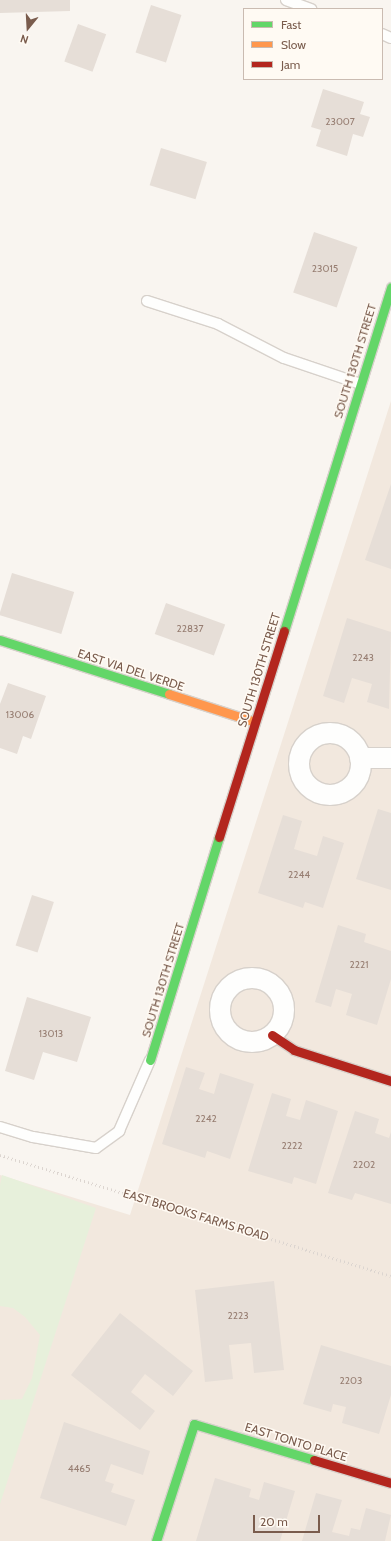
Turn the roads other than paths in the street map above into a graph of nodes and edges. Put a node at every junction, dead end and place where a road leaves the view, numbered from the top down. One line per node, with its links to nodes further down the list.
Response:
1 (286, 0): 2 (lane)
2 (308, 8)
3 (391, 287): 5 (street, SOUTH 130TH STREET)
4 (148, 301): 5 (lane)
5 (361, 384): 7 (street, SOUTH 130TH STREET)
6 (0, 640): 7 (street, EAST VIA DEL VERDE)
7 (255, 722): 11 (street, SOUTH 130TH STREET)
8 (360, 758): 9 (street)
9 (391, 758)
10 (272, 1035): 12 (street)
11 (150, 1060): 13 (lane)
12 (391, 1081)
13 (0, 1127)
14 (391, 1483): 15 (street, EAST TONTO PLACE)
15 (156, 1541)

